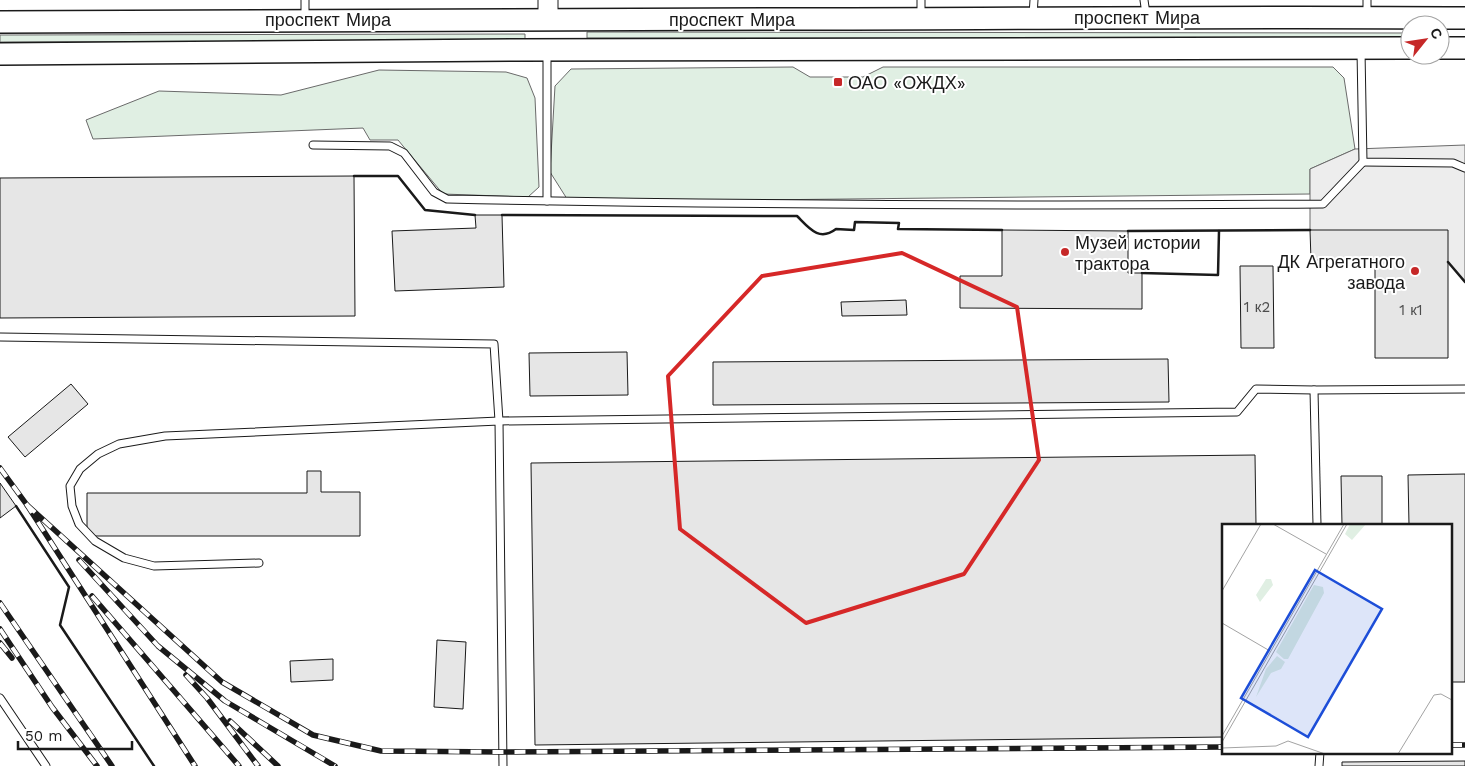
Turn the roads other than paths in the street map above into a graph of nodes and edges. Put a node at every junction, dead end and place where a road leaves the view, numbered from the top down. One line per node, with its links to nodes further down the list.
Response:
1 (1146, 8): 4 (main road, проспект Мира); 5 (main road, проспект Мира)
2 (548, 9): 3 (main road, проспект Мира); 6 (main road, проспект Мира); 13 (main road)
3 (921, 9): 4 (main road, проспект Мира)
4 (1033, 9)
5 (1367, 9): 7 (main road, проспект Мира)
6 (305, 10): 8 (main road, проспект Мира)
7 (1465, 18)
8 (0, 22)
9 (1400, 48): 12 (main road, проспект Мира)
10 (1450, 48): 11 (main road)
11 (1465, 48)
12 (1362, 49): 13 (main road, проспект Мира); 16 (lane)
13 (547, 50): 14 (main road, проспект Мира); 18 (lane)
14 (0, 54)
15 (313, 145): 18 (lane)
16 (1363, 162): 17 (lane); 18 (lane)
17 (1465, 168)
18 (547, 201)
19 (0, 337): 22 (lane)
20 (1465, 389): 21 (lane)
21 (1314, 390): 22 (lane); 23 (lane)
22 (499, 421): 24 (lane); 27 (lane)
23 (1317, 524)
24 (258, 563)
25 (0, 698): 26 (lane)
26 (46, 766)
27 (503, 766)

